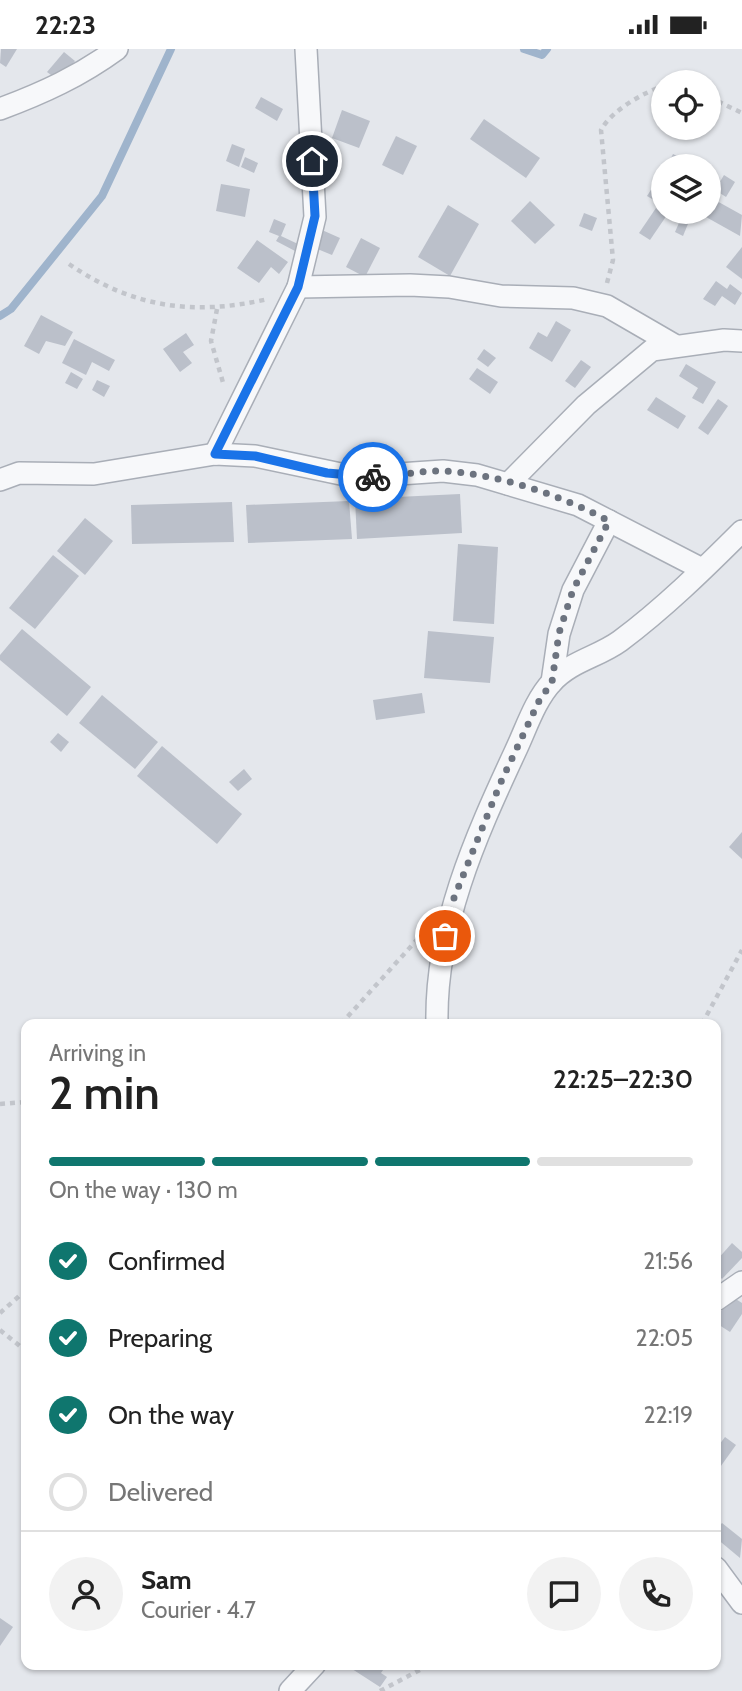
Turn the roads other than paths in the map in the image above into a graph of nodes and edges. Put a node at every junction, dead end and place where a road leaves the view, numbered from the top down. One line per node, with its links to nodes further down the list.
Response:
1 (117, 49): 3 (street)
2 (306, 49): 4 (street)
3 (0, 109)
4 (298, 287): 6 (street); 7 (street)
5 (742, 341): 6 (street)
6 (676, 346): 9 (street)
7 (215, 454): 8 (street); 9 (street)
8 (0, 479)
9 (508, 484): 10 (street)
10 (609, 521): 12 (street); 13 (street)
11 (742, 531): 12 (street)
12 (702, 569): 13 (street)
13 (552, 682): 14 (street)
14 (437, 1019)
15 (742, 1282): 16 (street)
16 (721, 1297)
17 (721, 1575): 18 (street)
18 (742, 1603)
19 (309, 1670): 20 (street)
20 (290, 1691)

